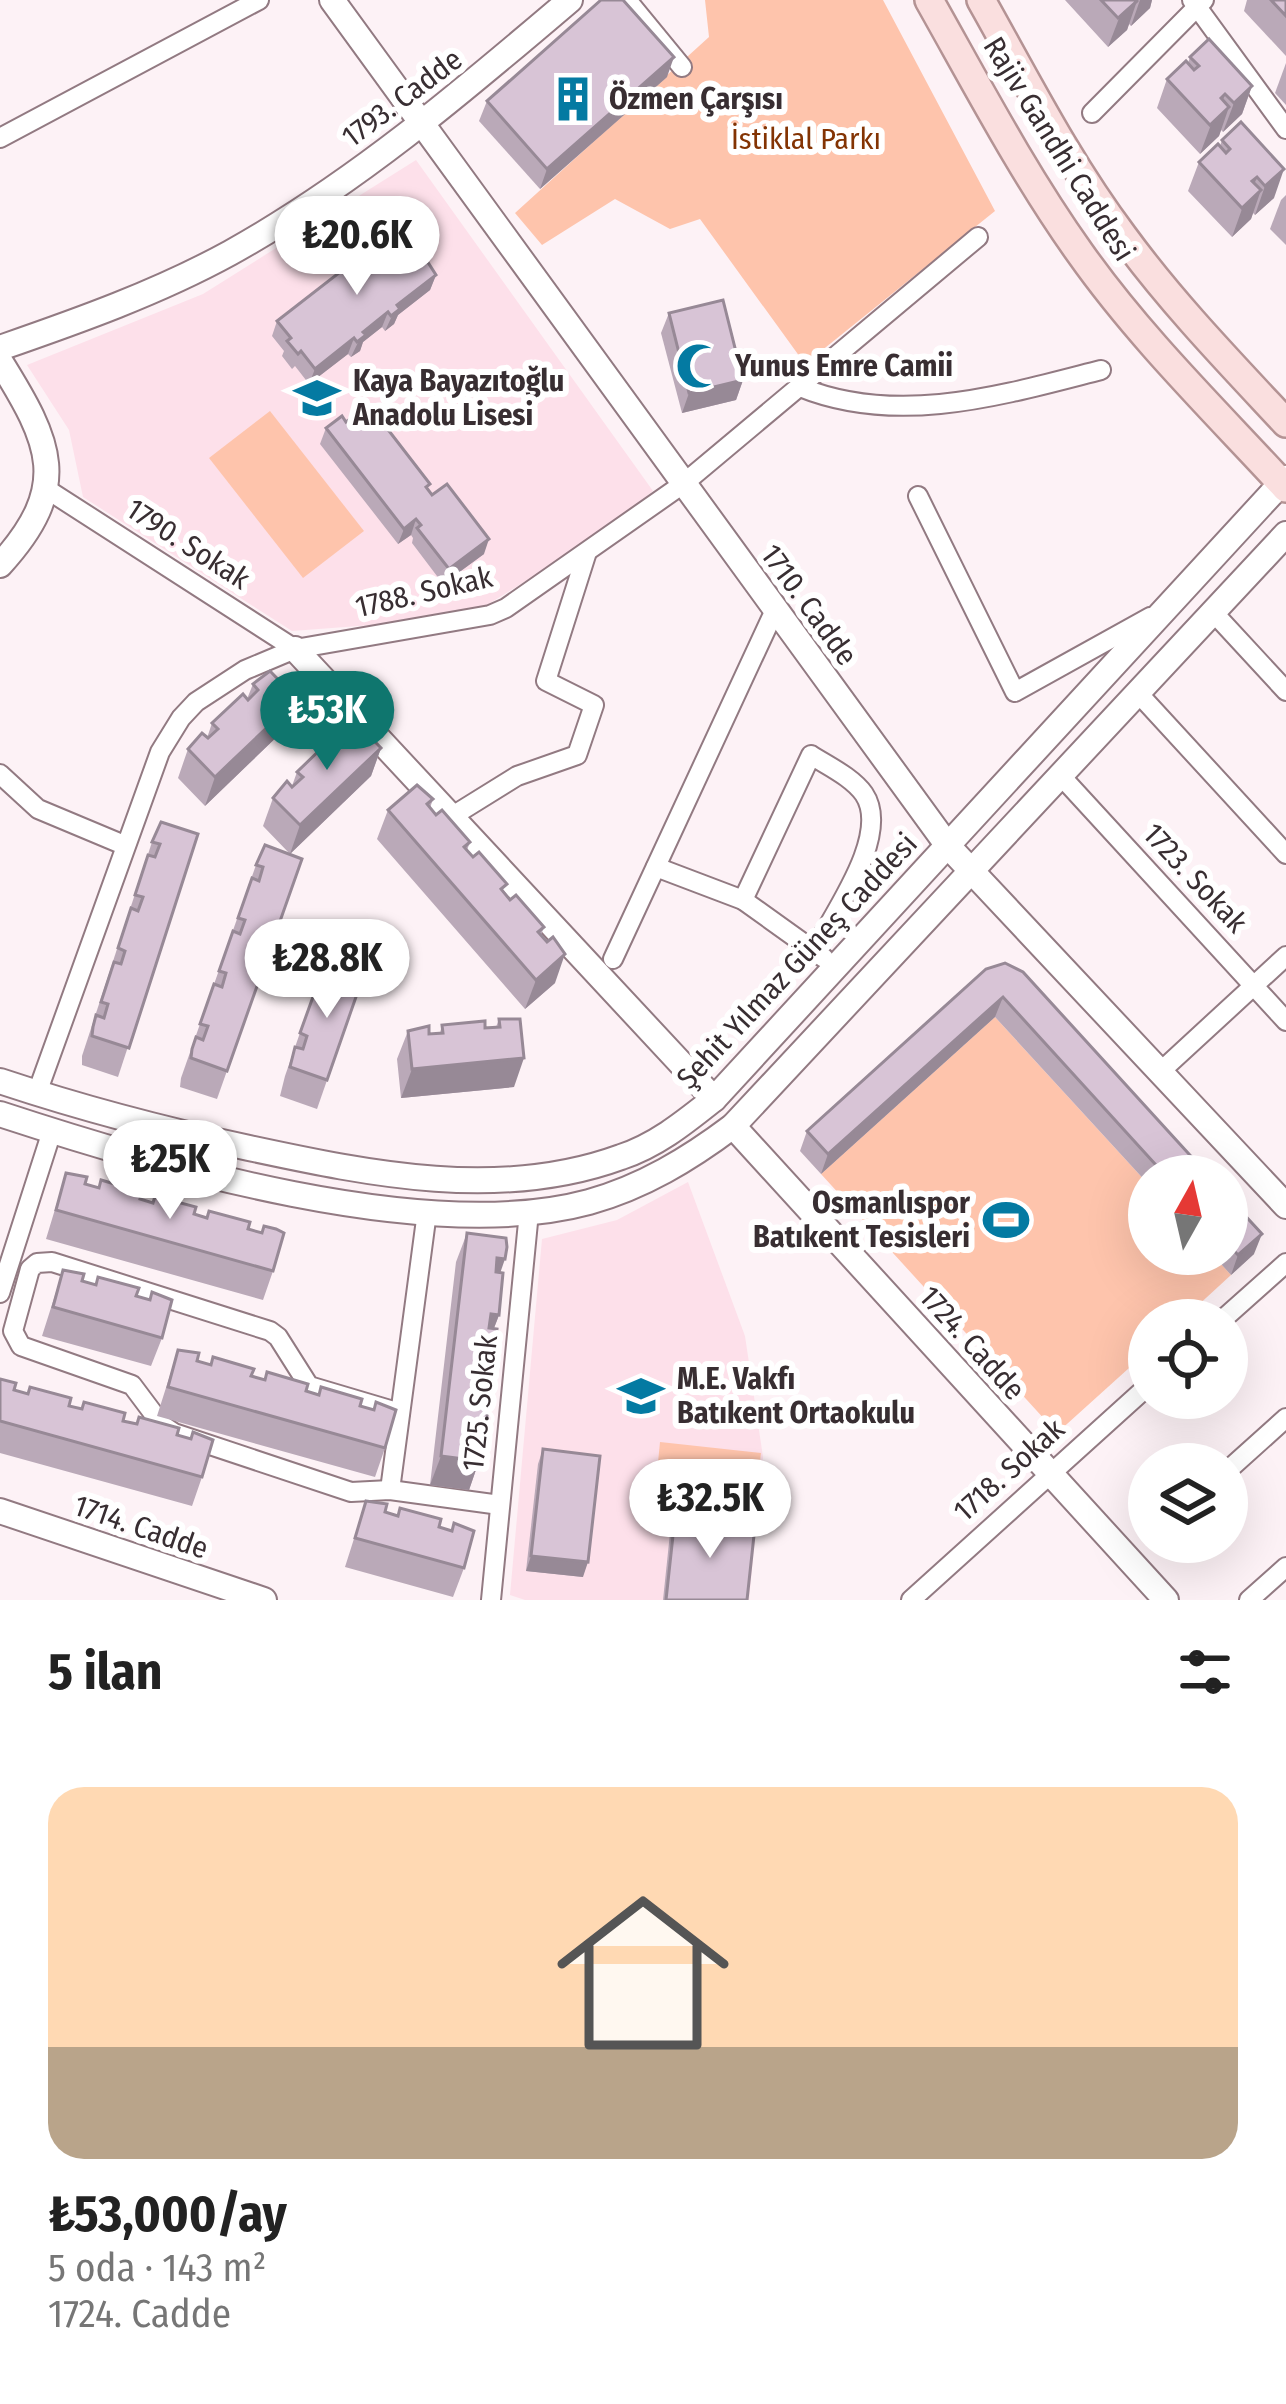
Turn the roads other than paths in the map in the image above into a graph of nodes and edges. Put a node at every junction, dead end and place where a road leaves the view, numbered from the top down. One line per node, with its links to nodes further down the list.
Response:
1 (259, 0): 12 (street)
2 (332, 0): 10 (street, 1710. Cadde)
3 (570, 0): 10 (street, 1793. Cadde)
4 (628, 0): 8 (street)
5 (929, 0): 19 (main road, Rajiv Gandhi Caddesi)
6 (981, 0): 18 (main road, Rajiv Gandhi Caddesi)
7 (1197, 3): 9 (street); 11 (street)
8 (682, 68)
9 (1093, 112)
10 (421, 126): 14 (street, 1793. Cadde); 20 (street, 1710. Cadde)
11 (1286, 129)
12 (0, 138)
13 (978, 237): 17 (street, 1788. Sokak)
14 (0, 348)
15 (0, 361): 21 (street)
16 (1101, 370): 17 (street)
17 (800, 387): 20 (street, 1788. Sokak)
18 (1286, 423)
19 (1284, 483): 26 (street, Şehit Yılmaz Güneş Caddesi)
20 (683, 484): 24 (street, 1788. Sokak); 27 (street, 1710. Cadde)
21 (48, 490): 25 (street); 29 (street, 1790. Sokak)
22 (918, 496): 26 (street)
23 (1286, 533): 28 (street)
24 (587, 552): 29 (street, 1788. Sokak); 34 (street)
25 (0, 565)
26 (1166, 608): 36 (street, Şehit Yılmaz Güneş Caddesi)
27 (775, 610): 36 (street, 1710. Cadde); 38 (street)
28 (1214, 612): 30 (street); 31 (street)
29 (295, 649): 34 (street); 35 (street, 1788. Sokak)
30 (1286, 691)
31 (1138, 693): 33 (street); 37 (street)
32 (0, 773): 35 (street)
33 (1060, 776): 39 (street); 45 (street, 1723. Sokak)
34 (451, 817): 50 (street)
35 (124, 845): 49 (street, 1788. Sokak)
36 (948, 846): 39 (street, 1710. Cadde); 44 (street, Şehit Yılmaz Güneş Caddesi)
37 (1286, 854)
38 (656, 867): 40 (street); 43 (street)
39 (971, 871): 47 (street, 1710. Cadde); 52 (street)
40 (743, 900): 41 (street); 41 (street)
41 (815, 950): 44 (street)
42 (1286, 956): 45 (street)
43 (613, 959)
44 (835, 968): 50 (street, Şehit Yılmaz Güneş Caddesi)
45 (1253, 986): 46 (street, 1723. Sokak); 47 (street)
46 (1286, 1022)
47 (1160, 1072): 54 (street, 1710. Cadde)
48 (0, 1081): 49 (street, Şehit Yılmaz Güneş Caddesi)
49 (37, 1093): 50 (street, Şehit Yılmaz Güneş Caddesi)
50 (714, 1099)
51 (0, 1114): 53 (street)
52 (733, 1126): 56 (street); 64 (street, 1724. Cadde)
53 (52, 1131): 55 (street); 58 (street)
54 (1286, 1206)
55 (427, 1212): 56 (street); 61 (street)
56 (529, 1212): 66 (street, 1725. Sokak)
57 (1286, 1263): 59 (street)
58 (0, 1293)
59 (1246, 1299)
60 (1128, 1404): 64 (street, 1718. Sokak)
61 (400, 1413): 65 (street); 65 (street)
62 (1286, 1418): 63 (street)
63 (1248, 1452)
64 (1051, 1473): 71 (street, 1718. Sokak); 72 (street, 1724. Cadde)
65 (390, 1490): 66 (street)
66 (500, 1505): 70 (street, 1725. Sokak)
67 (0, 1511): 69 (street, 1714. Cadde)
68 (1286, 1567): 73 (street)
69 (264, 1600)
70 (491, 1600)
71 (910, 1600)
72 (1166, 1600)
73 (1249, 1600)

